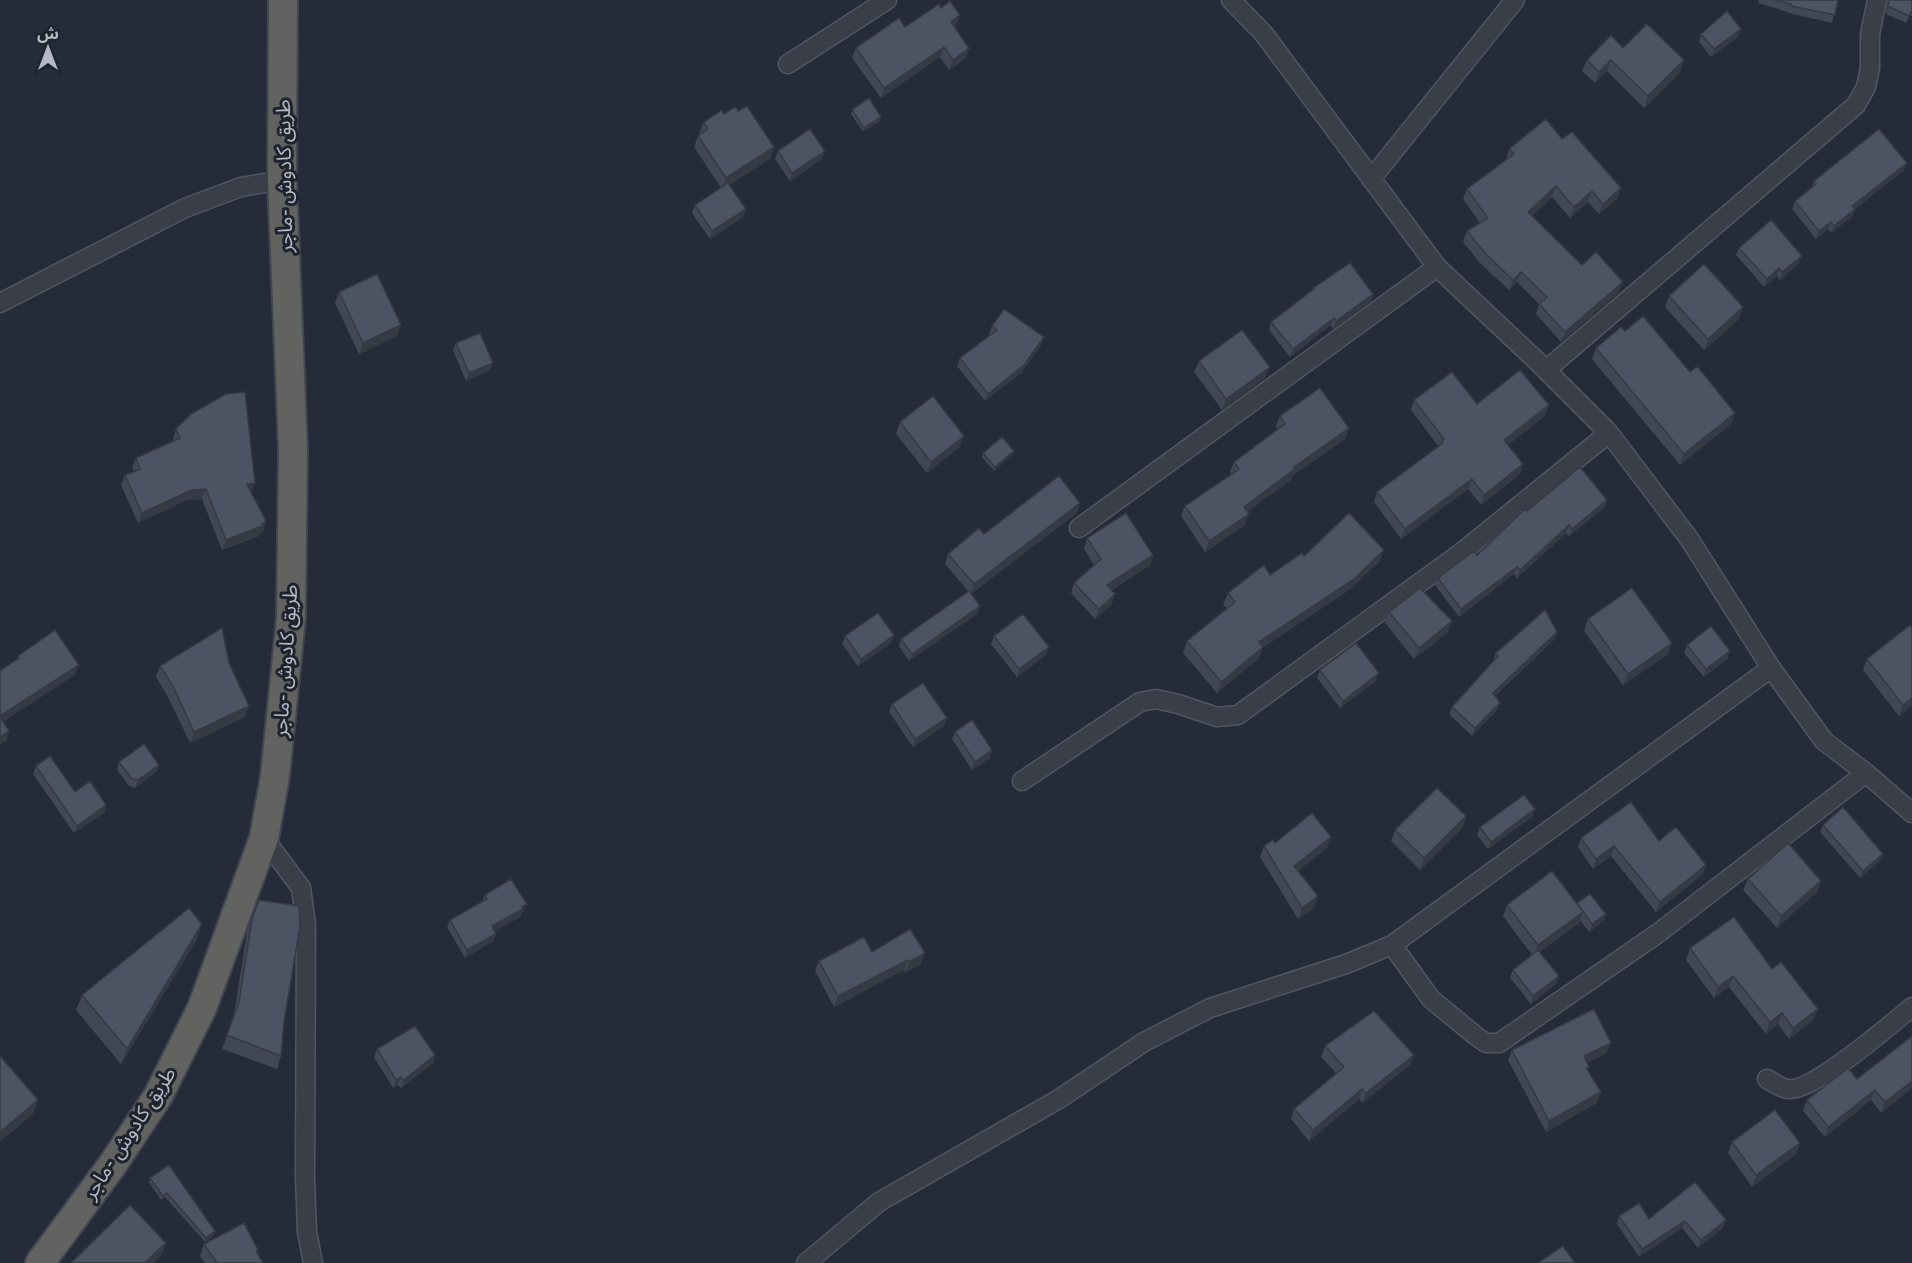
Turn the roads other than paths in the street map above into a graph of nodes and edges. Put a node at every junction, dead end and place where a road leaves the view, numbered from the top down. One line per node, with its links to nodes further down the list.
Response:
1 (283, 0): 8 (highway, طريق كادوش -ماجر)
2 (887, 0): 6 (street)
3 (1231, 0): 7 (street)
4 (1515, 0): 7 (street)
5 (1877, 0): 11 (street)
6 (788, 64)
7 (1371, 179): 9 (street)
8 (282, 180): 10 (street); 18 (highway, طريق كادوش -ماجر)
9 (1437, 267): 11 (street); 13 (street)
10 (0, 303)
11 (1546, 370): 12 (street)
12 (1610, 433): 14 (street); 16 (street)
13 (1079, 528)
14 (1771, 668): 15 (street); 19 (street)
15 (1866, 773): 17 (street); 19 (street)
16 (1022, 781)
17 (1912, 813)
18 (264, 838): 22 (highway, طريق كادوش -ماجر); 23 (street)
19 (1392, 945): 24 (street)
20 (1912, 1007): 21 (street)
21 (1767, 1079)
22 (40, 1263)
23 (313, 1263)
24 (806, 1263)

